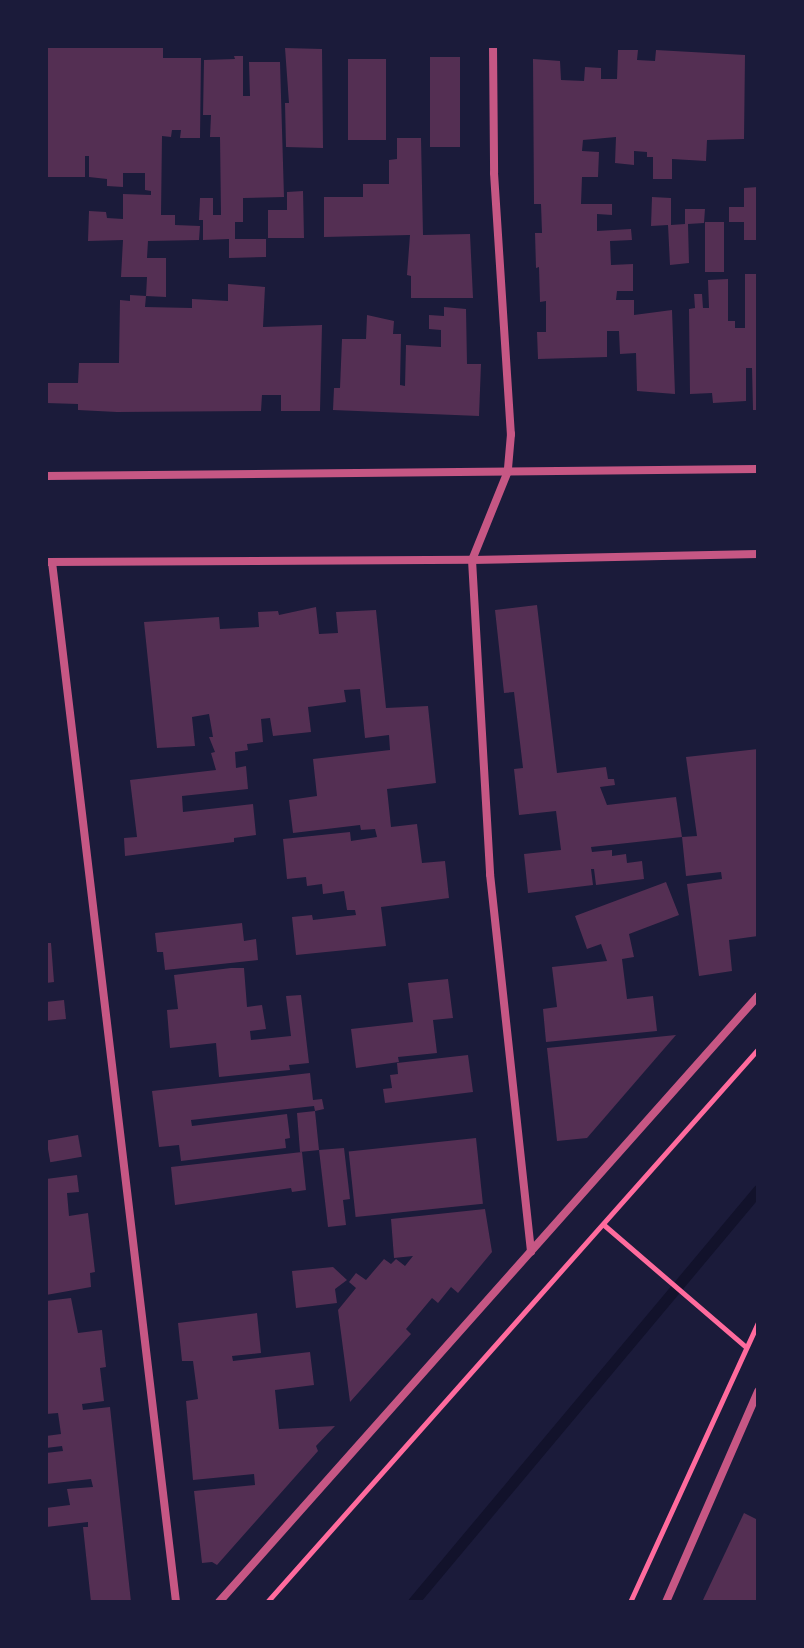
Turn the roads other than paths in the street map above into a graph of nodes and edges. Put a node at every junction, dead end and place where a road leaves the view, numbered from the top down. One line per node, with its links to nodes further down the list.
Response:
1 (493, 46): 3 (street)
2 (758, 469): 3 (street)
3 (508, 471): 4 (street); 6 (street)
4 (46, 476)
5 (758, 554): 6 (street)
6 (472, 560): 7 (street); 9 (street)
7 (49, 562): 11 (street)
8 (758, 996): 9 (street)
9 (531, 1252): 12 (street)
10 (758, 1391): 13 (street)
11 (176, 1602)
12 (219, 1602)
13 (666, 1602)

